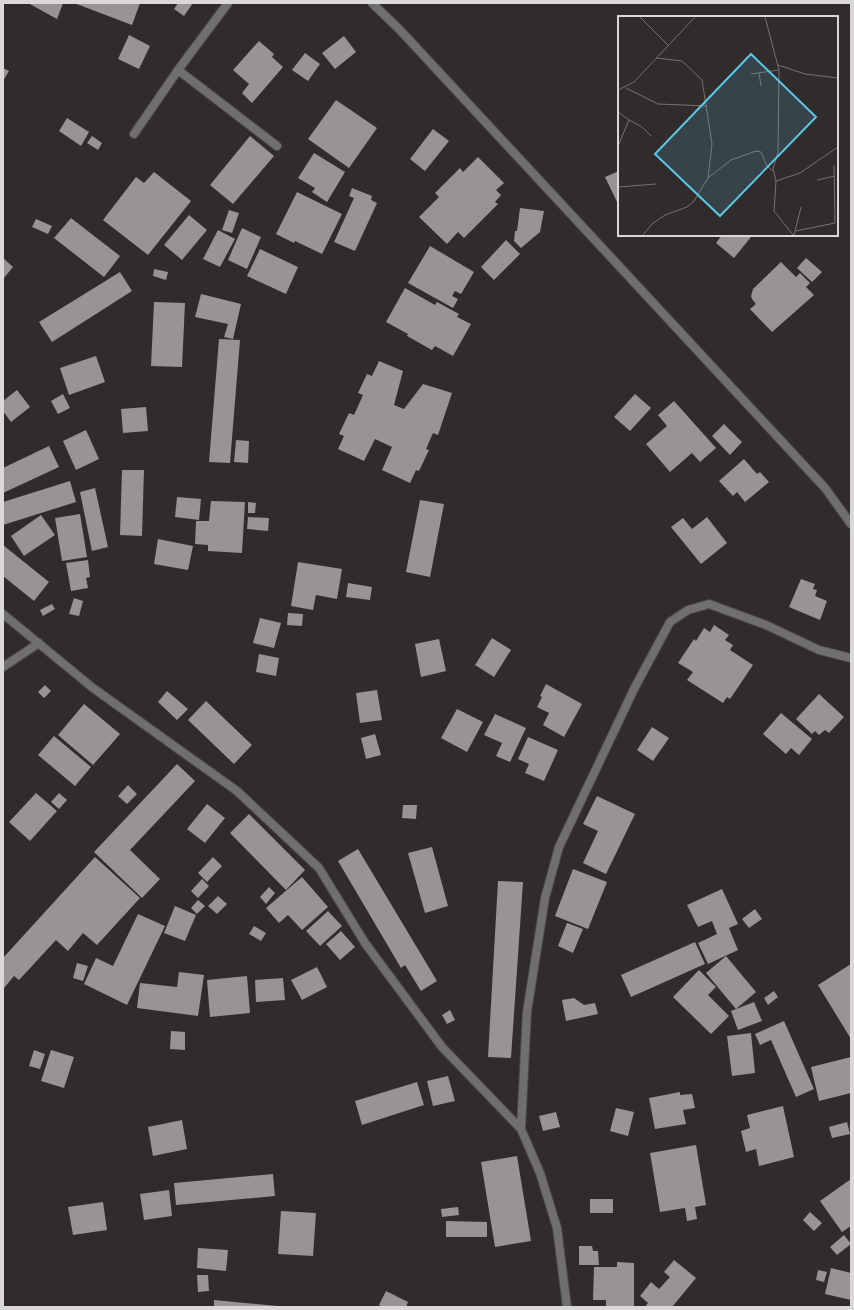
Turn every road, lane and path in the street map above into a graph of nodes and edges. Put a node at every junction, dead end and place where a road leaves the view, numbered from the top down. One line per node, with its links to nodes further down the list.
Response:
1 (228, 3): 3 (street)
2 (372, 3): 6 (street)
3 (178, 70): 4 (street); 5 (street)
4 (134, 134)
5 (277, 146)
6 (851, 524)
7 (3, 614): 8 (street)
8 (39, 643): 10 (street); 11 (street)
9 (851, 658): 11 (street)
10 (3, 667)
11 (521, 1129): 12 (street)
12 (567, 1307)

